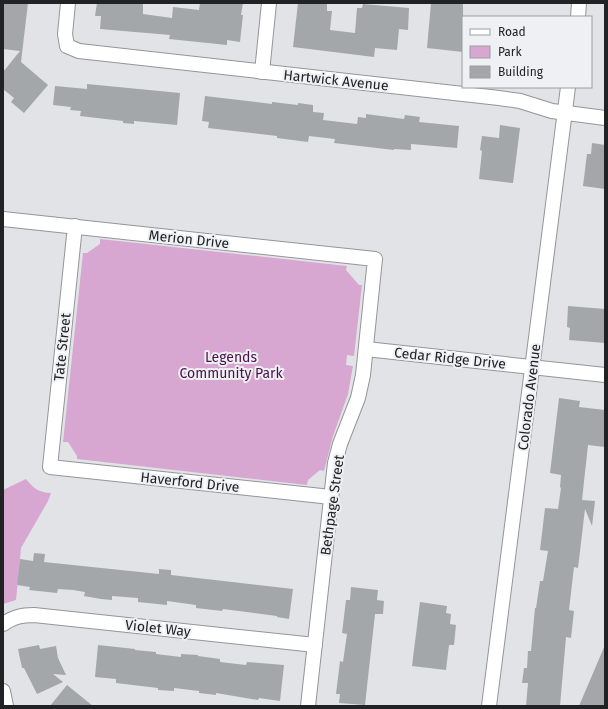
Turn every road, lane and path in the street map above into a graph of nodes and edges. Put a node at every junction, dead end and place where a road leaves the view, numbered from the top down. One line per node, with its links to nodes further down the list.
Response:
1 (68, 3): 5 (street, Hartwick Avenue)
2 (269, 3): 5 (street)
3 (579, 3): 4 (street)
4 (578, 16)
5 (262, 72): 7 (street, Hartwick Avenue)
6 (568, 88): 7 (street, Colorado Avenue)
7 (565, 113): 8 (street, Hartwick Avenue); 13 (street, Colorado Avenue)
8 (605, 118)
9 (3, 219): 10 (street, Merion Drive)
10 (75, 226): 11 (street, Merion Drive); 15 (street, Tate Street)
11 (375, 259): 12 (street, Bethpage Street)
12 (366, 349): 13 (street, Cedar Ridge Drive); 16 (street, Bethpage Street)
13 (533, 367): 14 (street, Cedar Ridge Drive); 22 (street, Colorado Avenue)
14 (605, 375)
15 (50, 467): 16 (street, Haverford Drive)
16 (331, 498): 18 (street, Bethpage Street)
17 (3, 624): 18 (street, Violet Way)
18 (315, 645): 21 (street, Bethpage Street)
19 (4, 697): 20 (street)
20 (13, 706)
21 (308, 706)
22 (489, 706)

